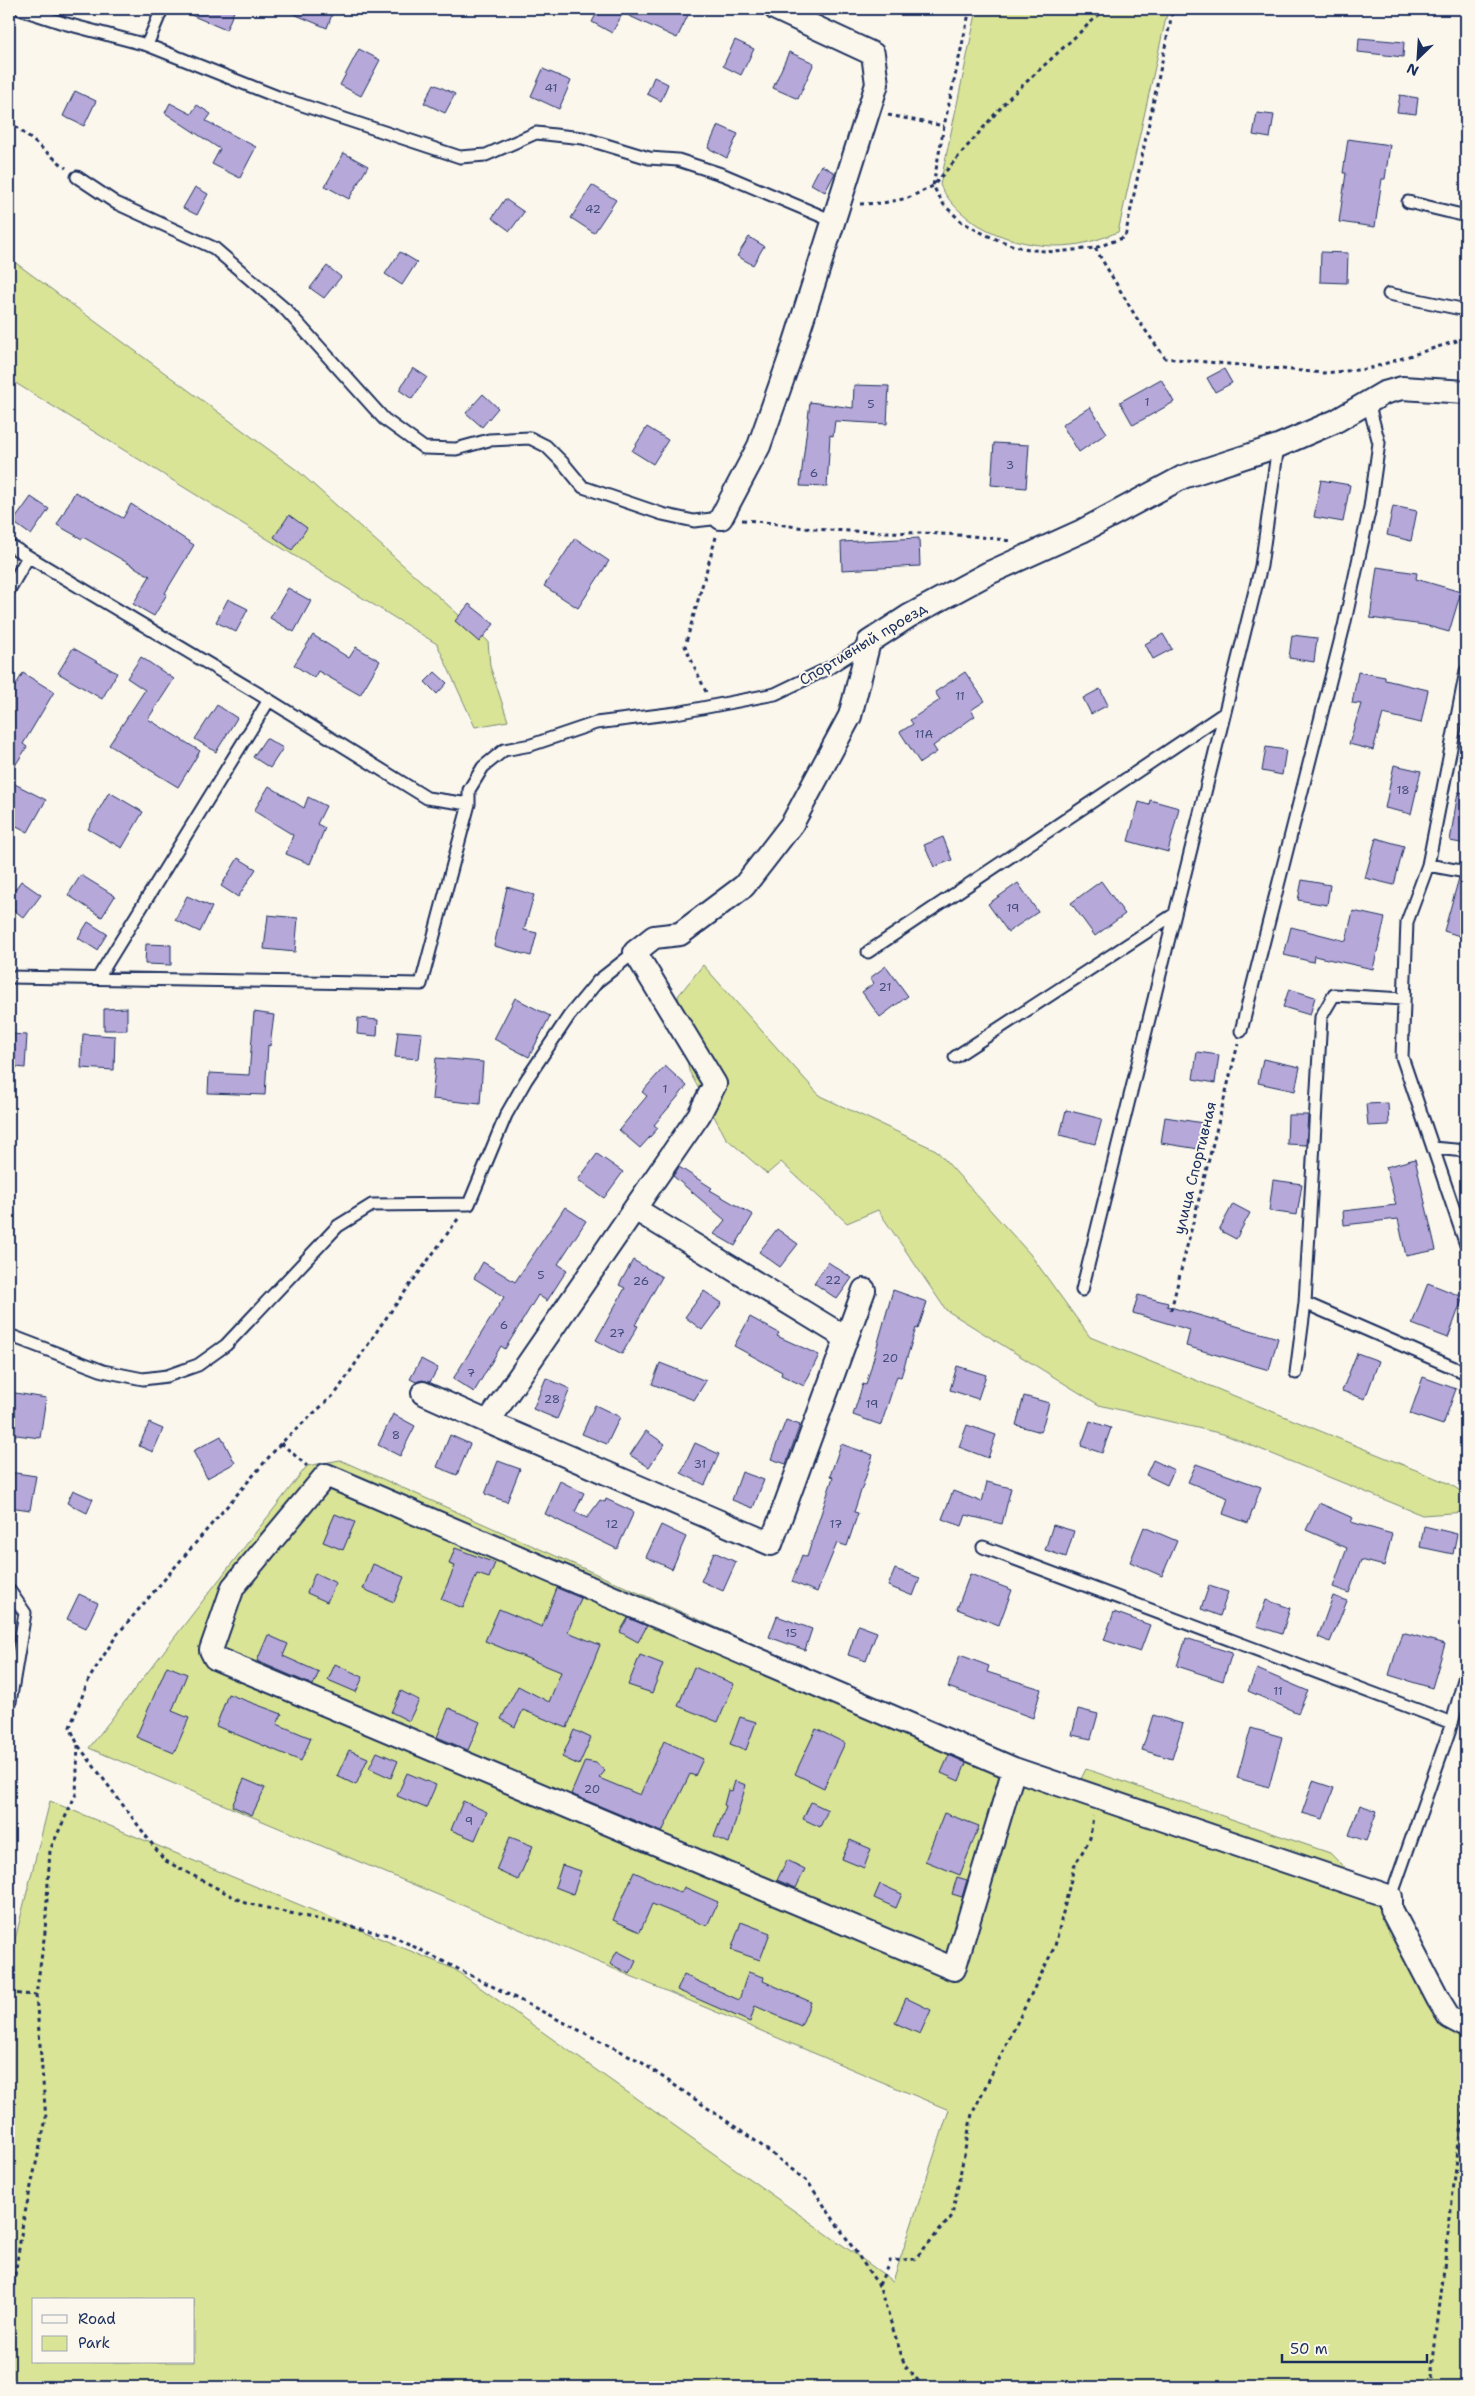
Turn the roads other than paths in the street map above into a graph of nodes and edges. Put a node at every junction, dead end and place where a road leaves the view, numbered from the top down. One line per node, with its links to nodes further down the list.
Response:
1 (20, 9): 4 (lane)
2 (162, 9): 4 (lane)
3 (776, 9): 8 (street)
4 (147, 45): 8 (lane)
5 (77, 177): 14 (lane)
6 (1408, 202): 7 (lane)
7 (1466, 216)
8 (833, 221): 14 (street)
9 (1389, 294): 10 (lane)
10 (1466, 310)
11 (1466, 392): 12 (street, Спортивный проезд)
12 (1368, 402): 13 (street, Спортивный проезд); 31 (lane)
13 (1278, 446): 18 (street, Спортивный проезд); 21 (lane)
14 (721, 518)
15 (9, 545): 16 (lane)
16 (28, 556): 17 (lane); 20 (lane)
17 (9, 590)
18 (870, 642): 22 (lane, Спортивный проезд); 26 (street)
19 (1466, 671): 23 (lane)
20 (269, 700): 22 (lane); 29 (lane)
21 (1224, 714): 25 (lane); 27 (lane)
22 (469, 804): 29 (lane, Спортивный проезд)
23 (1428, 865): 24 (lane); 30 (lane)
24 (1466, 872)
25 (1173, 915): 32 (lane); 38 (lane)
26 (635, 952): 35 (street); 40 (lane)
27 (868, 952)
28 (9, 977): 29 (lane)
29 (98, 978)
30 (1404, 999): 33 (lane); 39 (lane)
31 (1242, 1031)
32 (955, 1057)
33 (1433, 1148): 34 (lane); 36 (lane)
34 (1466, 1151)
35 (635, 1209): 41 (street); 45 (street)
36 (1466, 1244)
37 (864, 1290): 41 (street)
38 (1082, 1290)
39 (1305, 1303): 42 (lane); 43 (lane)
40 (9, 1335)
41 (846, 1338): 45 (street)
42 (1296, 1373)
43 (1466, 1374)
44 (423, 1393): 45 (street)
45 (488, 1422)
46 (983, 1547): 50 (lane)
47 (9, 1590): 49 (lane)
48 (1466, 1672): 50 (lane)
49 (10, 1702)
50 (1452, 1723): 52 (lane)
51 (1014, 1769): 51 (street); 52 (street)
52 (1391, 1897): 53 (street)
53 (1466, 2026)

